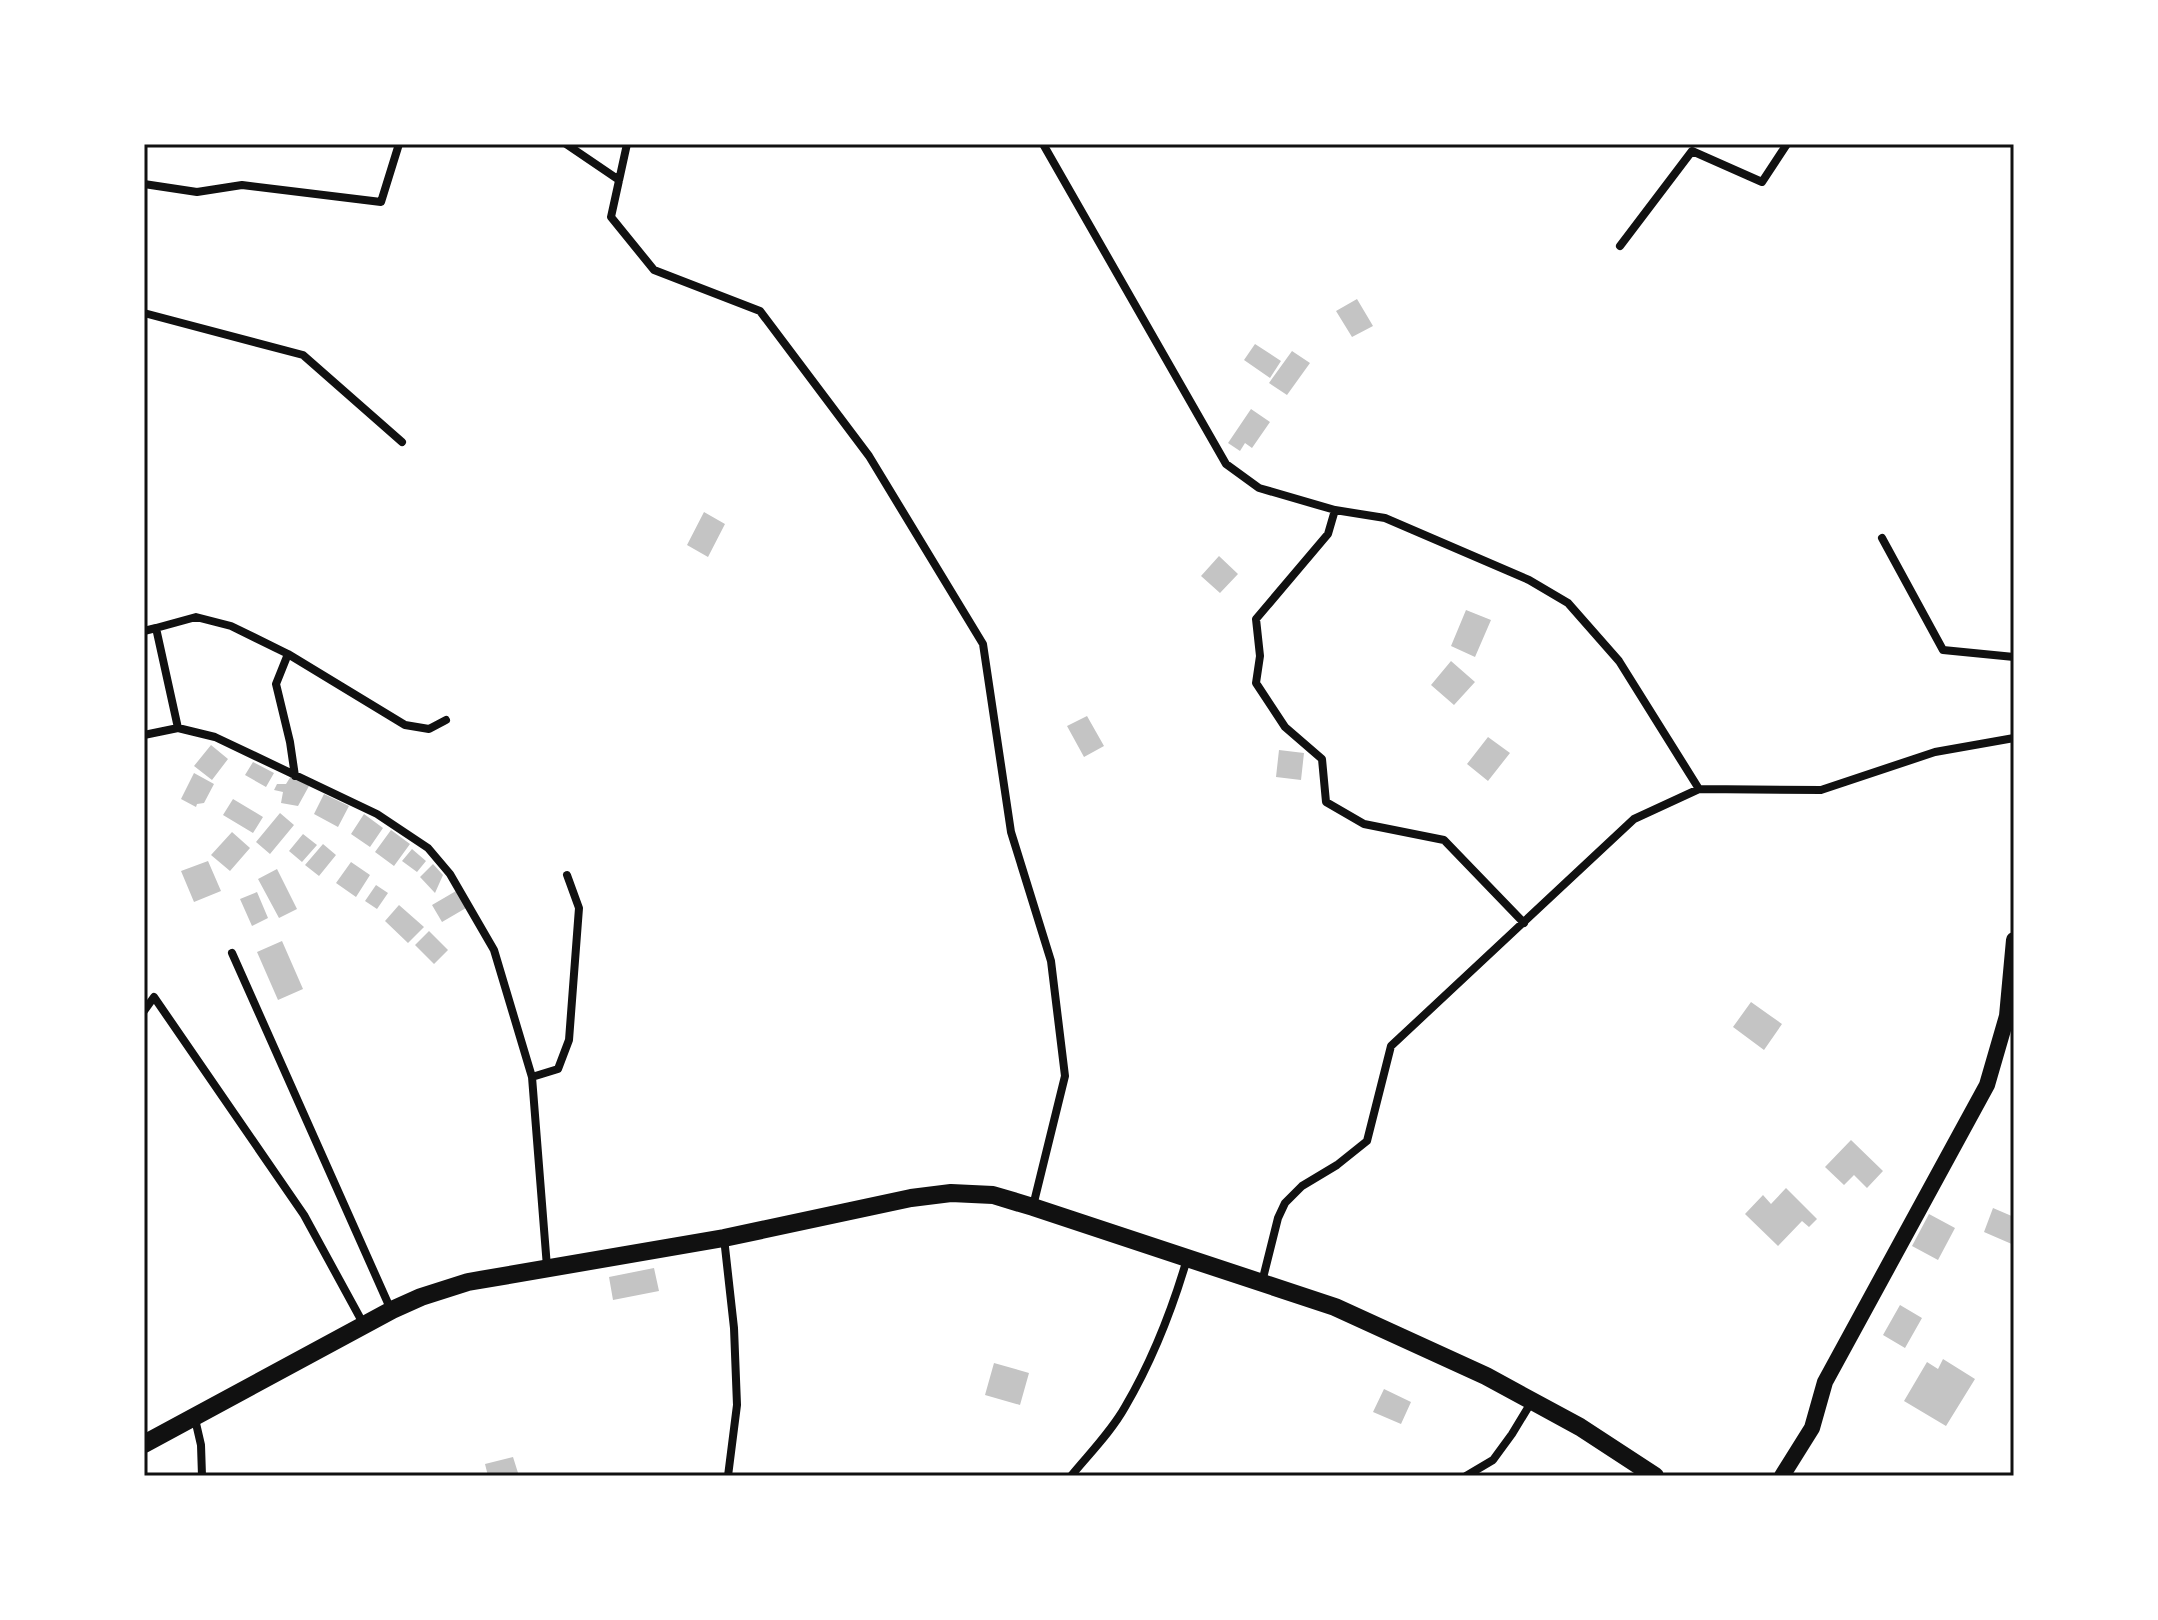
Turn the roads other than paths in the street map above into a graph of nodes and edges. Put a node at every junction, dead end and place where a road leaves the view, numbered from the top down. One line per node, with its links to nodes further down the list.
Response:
1 (399, 144): 7 (street)
2 (566, 144): 6 (street)
3 (627, 144): 6 (street)
4 (1043, 144): 11 (street)
5 (1787, 144): 8 (street)
6 (619, 180): 29 (street)
7 (144, 184)
8 (1620, 246)
9 (144, 313): 10 (street)
10 (402, 442)
11 (1335, 510): 22 (street); 24 (street)
12 (1882, 538): 16 (street)
13 (156, 628): 14 (street); 15 (street); 18 (street)
14 (144, 631)
15 (288, 654): 17 (street); 21 (street)
16 (2014, 657)
17 (446, 720)
18 (178, 728): 19 (street); 21 (street)
19 (144, 735)
20 (2014, 738): 22 (street)
21 (295, 776): 28 (street)
22 (1699, 789): 24 (street)
23 (567, 875): 28 (street)
24 (1524, 923): 33 (street)
25 (2014, 940): 44 (main road)
26 (232, 953): 34 (street)
27 (144, 1011): 35 (street)
28 (532, 1077): 32 (street)
29 (1033, 1207): 30 (highway); 31 (highway)
30 (724, 1238): 32 (highway); 40 (street)
31 (1187, 1258): 33 (highway); 41 (street)
32 (547, 1267): 34 (highway)
33 (1262, 1282): 36 (highway)
34 (392, 1310): 35 (highway)
35 (364, 1325): 37 (highway)
36 (1532, 1401): 42 (street); 43 (highway)
37 (195, 1418): 38 (highway); 39 (street)
38 (144, 1444)
39 (202, 1476)
40 (728, 1476)
41 (1071, 1476)
42 (1466, 1476)
43 (1655, 1476)
44 (1782, 1476)

